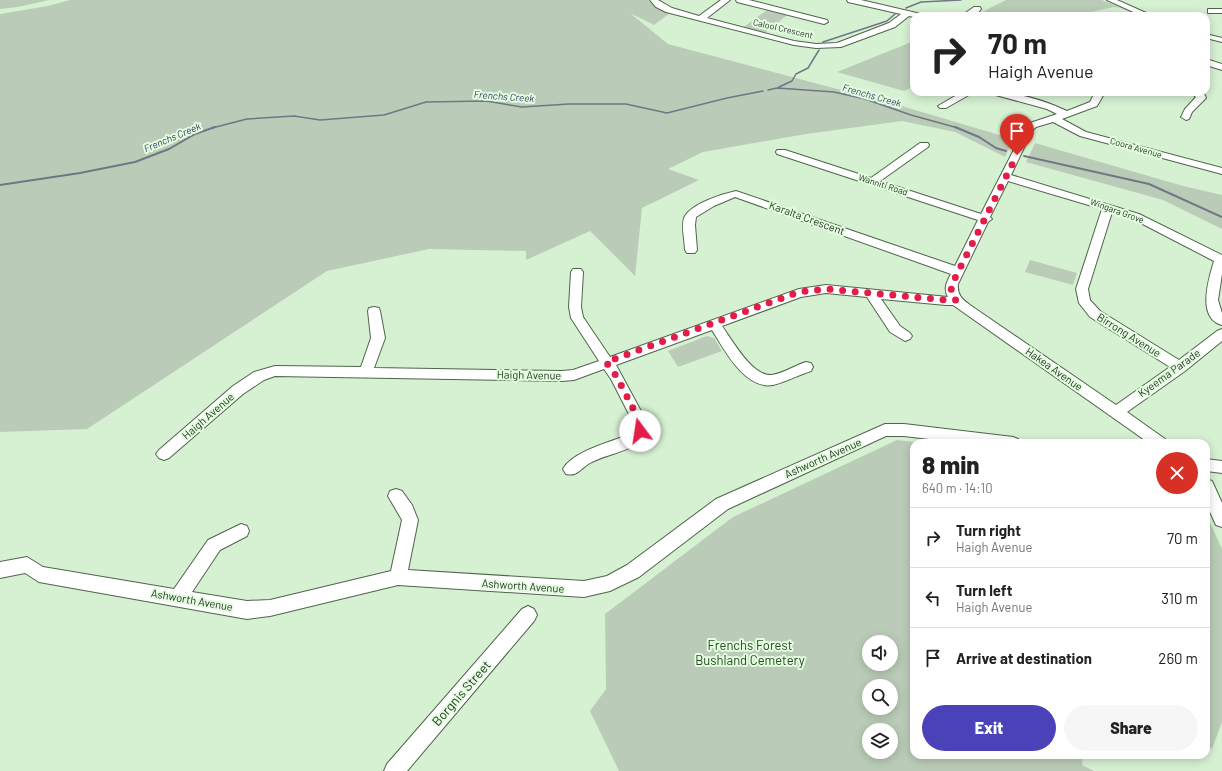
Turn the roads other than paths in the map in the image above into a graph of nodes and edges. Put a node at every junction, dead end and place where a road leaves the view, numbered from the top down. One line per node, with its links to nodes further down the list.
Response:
1 (654, 0): 13 (street, Calool Crescent)
2 (726, 0): 13 (street)
3 (740, 0): 14 (street)
4 (850, 0): 11 (street)
5 (1111, 0): 10 (street)
6 (977, 9): 9 (street)
7 (1211, 11): 8 (street)
8 (1222, 11)
9 (974, 12)
10 (1137, 12)
11 (907, 14): 12 (street); 13 (street, Calool Crescent)
12 (910, 15)
13 (701, 18)
14 (824, 22)
15 (1210, 37): 16 (street)
16 (1222, 40)
17 (1210, 63): 18 (street)
18 (1222, 66)
19 (962, 96): 23 (street)
20 (1010, 96): 24 (street)
21 (1098, 96): 24 (street)
22 (1201, 96): 25 (street)
23 (943, 106)
24 (1065, 114): 26 (street)
25 (1186, 117)
26 (1053, 118): 29 (street, Coora Avenue); 30 (street)
27 (924, 145): 31 (street)
28 (781, 152): 31 (street, Wanniti Road)
29 (1222, 171)
30 (1006, 176): 32 (street, Wingara Grove); 33 (street)
31 (872, 182): 33 (street, Wanniti Road)
32 (1108, 207): 35 (street, Wingara Grove); 47 (street, Birrong Avenue)
33 (986, 219): 37 (street)
34 (692, 250): 37 (street, Karalta Crescent)
35 (1221, 260): 41 (street)
36 (577, 272): 45 (street)
37 (958, 272): 39 (street)
38 (872, 294): 39 (street, Haigh Avenue); 42 (street, Haigh Avenue); 44 (street)
39 (954, 295): 49 (street, Hakea Avenue)
40 (374, 311): 48 (street)
41 (1222, 321)
42 (714, 323): 45 (street, Haigh Avenue); 46 (street)
43 (1222, 334): 47 (street, Kyeema Parade)
44 (905, 336)
45 (606, 362): 48 (street, Haigh Avenue); 55 (street)
46 (806, 367)
47 (1180, 367): 49 (street, Kyeema Parade)
48 (366, 372): 52 (street, Haigh Avenue)
49 (1116, 412): 51 (street, Hakea Avenue)
50 (979, 439): 61 (street, Ashworth Avenue)
51 (1154, 439)
52 (164, 454)
53 (1210, 466): 54 (street)
54 (1222, 467)
55 (571, 469)
56 (1210, 494): 58 (street)
57 (396, 496): 61 (street)
58 (1222, 520)
59 (242, 531): 62 (street)
60 (0, 570): 62 (street, Ashworth Avenue)
61 (398, 578): 62 (street, Ashworth Avenue)
62 (178, 598)
63 (528, 615): 64 (street, Borgnis Street)
64 (394, 771)

